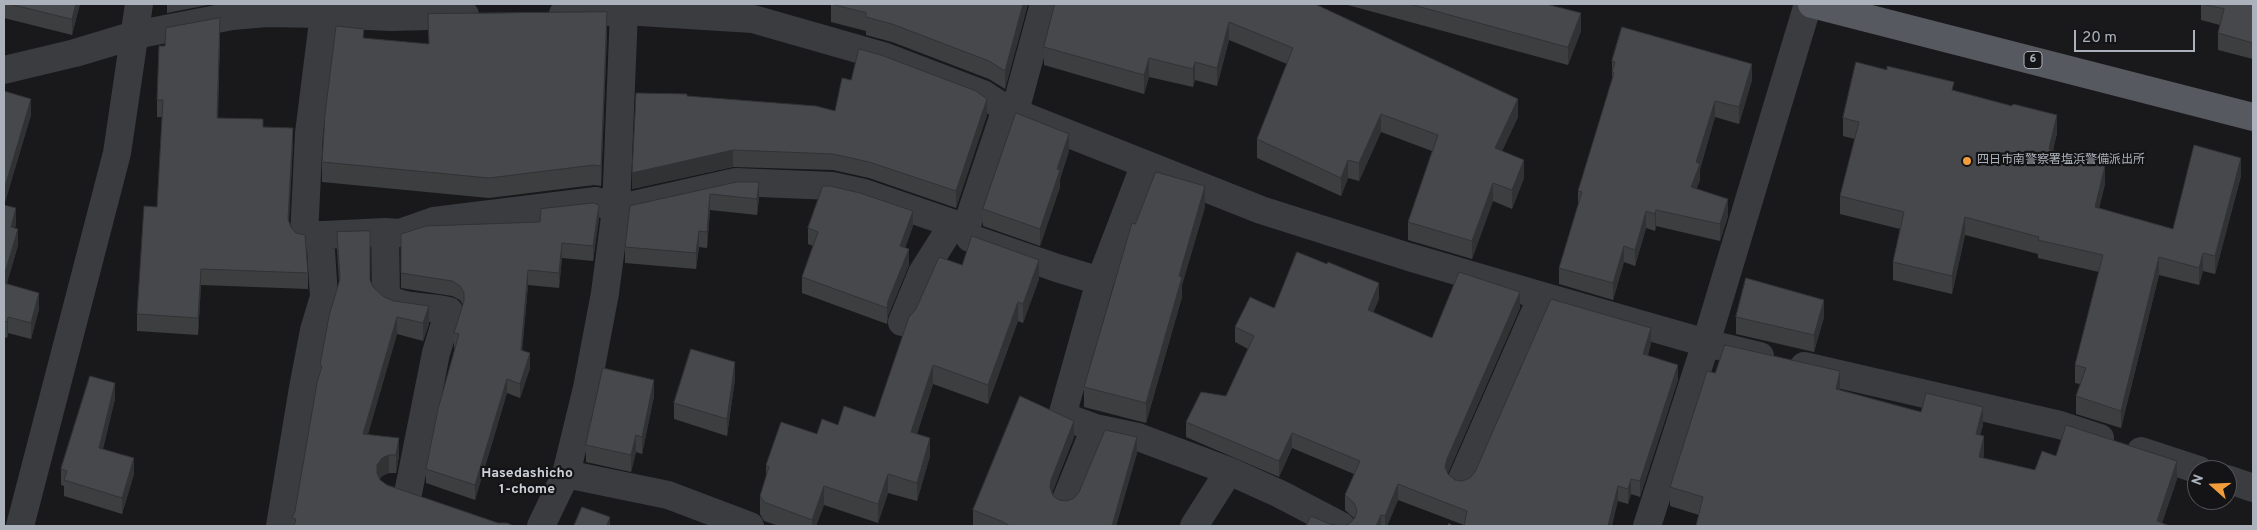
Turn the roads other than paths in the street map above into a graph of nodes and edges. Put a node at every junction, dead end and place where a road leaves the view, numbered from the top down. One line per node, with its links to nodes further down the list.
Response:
1 (139, 4): 10 (street)
2 (1044, 4): 12 (street)
3 (1808, 4): 22 (street)
4 (1812, 4): 5 (main road, 6)
5 (1863, 10): 13 (main road, 6)
6 (624, 11): 8 (street); 12 (street); 15 (street)
7 (324, 14): 9 (street); 10 (street); 18 (street)
8 (542, 15)
9 (486, 16)
10 (135, 35): 11 (street); 32 (street)
11 (4, 70)
12 (1010, 110): 14 (street); 16 (street)
13 (2253, 117)
14 (1145, 164): 19 (street); 20 (street)
15 (616, 209): 16 (street); 17 (street); 26 (street)
16 (963, 230): 19 (street); 21 (street)
17 (385, 232): 18 (street); 30 (street)
18 (320, 235): 33 (street)
19 (1100, 281): 23 (street)
20 (1542, 296): 22 (street); 27 (street)
21 (902, 322)
22 (1706, 343): 24 (street); 38 (street)
23 (1095, 428): 25 (street); 31 (street)
24 (2187, 466)
25 (1229, 470): 36 (street); 37 (street)
26 (566, 474): 34 (street); 35 (street)
27 (1461, 481)
28 (2237, 482): 29 (street)
29 (2253, 488)
30 (434, 502)
31 (1065, 502)
32 (20, 526)
33 (280, 526)
34 (541, 526)
35 (750, 526)
36 (1194, 526)
37 (1341, 526)
38 (1647, 526)

